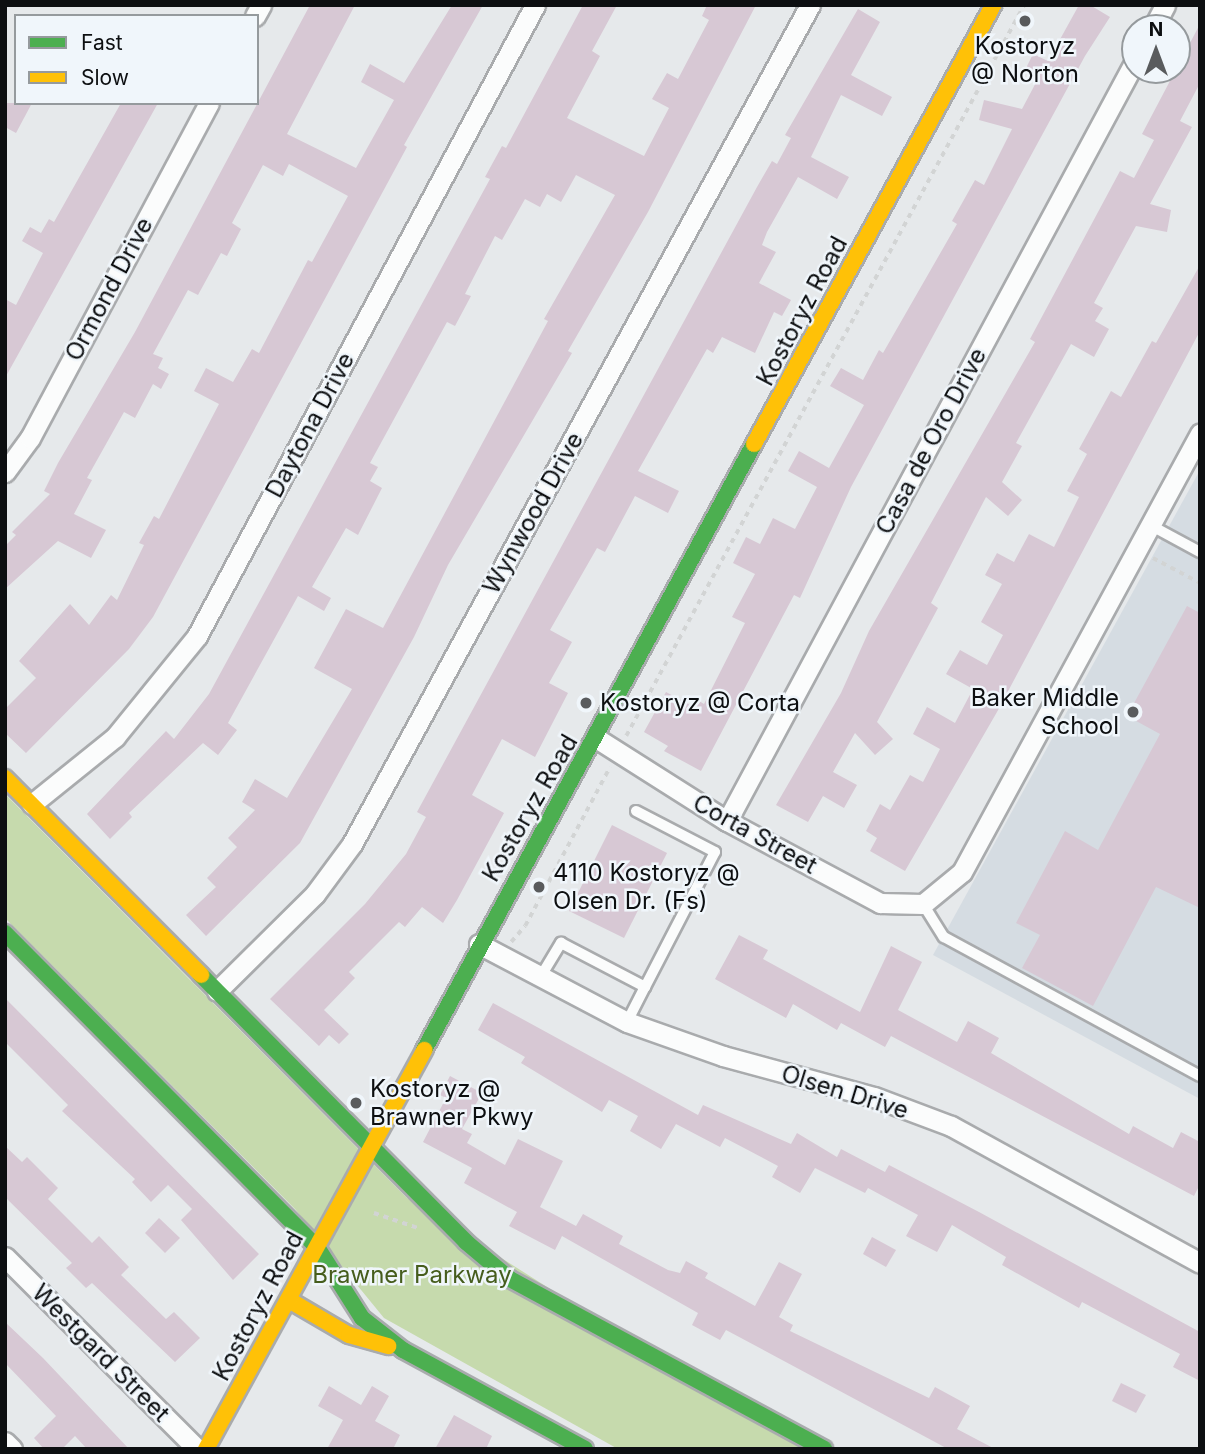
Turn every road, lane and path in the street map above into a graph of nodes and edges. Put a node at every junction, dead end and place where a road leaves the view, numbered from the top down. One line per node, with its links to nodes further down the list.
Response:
1 (536, 5): 16 (street, Daytona Drive)
2 (810, 5): 25 (street, Wynwood Drive)
3 (993, 5): 13 (street, Kostoryz Road)
4 (1024, 5): 14 (path)
5 (1123, 84): 18 (street, Casa de Oro Drive)
6 (208, 105): 8 (street, Ormond Drive)
7 (1200, 433): 9 (street)
8 (5, 472)
9 (1150, 525): 10 (lane); 19 (street)
10 (1200, 552)
11 (1151, 556): 12 (path)
12 (1200, 583)
13 (596, 738): 14 (street, Corta Street); 21 (street, Kostoryz Road)
14 (617, 752): 18 (street, Corta Street); 22 (path)
15 (5, 778): 16 (street)
16 (32, 804): 25 (street)
17 (636, 811): 24 (lane)
18 (727, 821): 19 (street, Corta Street)
19 (923, 904): 27 (lane)
20 (5, 933): 29 (street)
21 (479, 944): 22 (street, Olsen Drive); 28 (street, Kostoryz Road)
22 (504, 957): 23 (street, Olsen Drive)
23 (541, 976): 24 (lane); 26 (street, Olsen Drive)
24 (645, 987): 26 (lane)
25 (217, 991): 28 (street)
26 (627, 1022): 31 (street, Olsen Drive)
27 (1200, 1076)
28 (370, 1145): 29 (street, Kostoryz Road); 39 (street)
29 (317, 1247): 32 (street, Kostoryz Road); 33 (street)
30 (5, 1257): 36 (street, Westgard Street)
31 (1200, 1263)
32 (289, 1300): 33 (street); 37 (street, Kostoryz Road)
33 (403, 1350): 38 (street)
34 (5, 1442): 35 (street)
35 (12, 1449)
36 (197, 1449)
37 (206, 1449)
38 (585, 1449)
39 (824, 1449)

